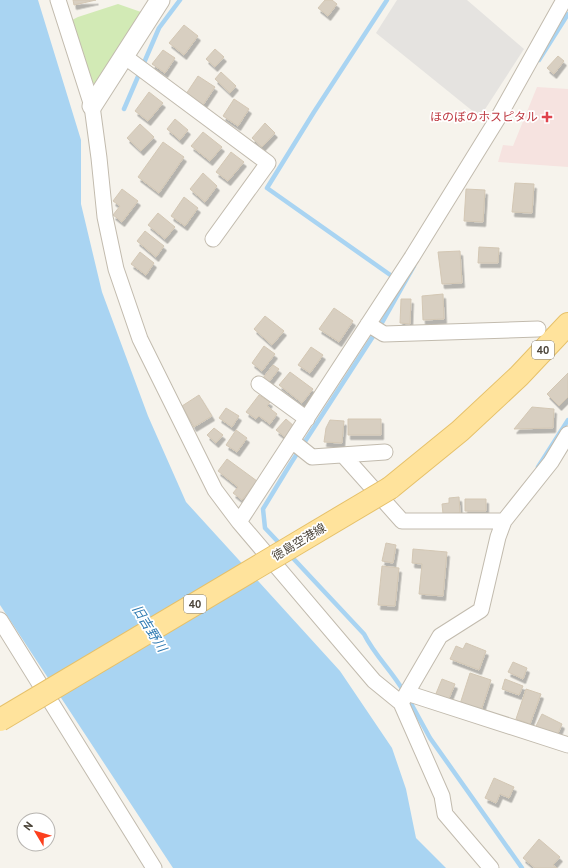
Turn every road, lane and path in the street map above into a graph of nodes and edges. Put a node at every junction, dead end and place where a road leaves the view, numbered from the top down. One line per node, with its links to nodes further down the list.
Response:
1 (58, 0): 5 (street)
2 (160, 0): 4 (street)
3 (564, 0): 7 (street)
4 (124, 56): 5 (street); 6 (street)
5 (92, 106): 17 (street)
6 (213, 239)
7 (368, 324): 9 (street); 11 (street)
8 (568, 324): 21 (main road, 徳島空港線 / 40, bridge)
9 (538, 328)
10 (259, 384): 11 (street)
11 (307, 419): 13 (street)
12 (568, 434): 16 (street)
13 (292, 441): 15 (street); 17 (street)
14 (385, 452): 15 (street)
15 (343, 455): 16 (street)
16 (504, 521): 19 (street)
17 (239, 522): 20 (street)
18 (0, 620): 23 (street)
19 (409, 689): 20 (street); 22 (street)
20 (401, 703): 24 (street)
21 (0, 720)
22 (568, 745)
23 (154, 868)
24 (491, 868)

